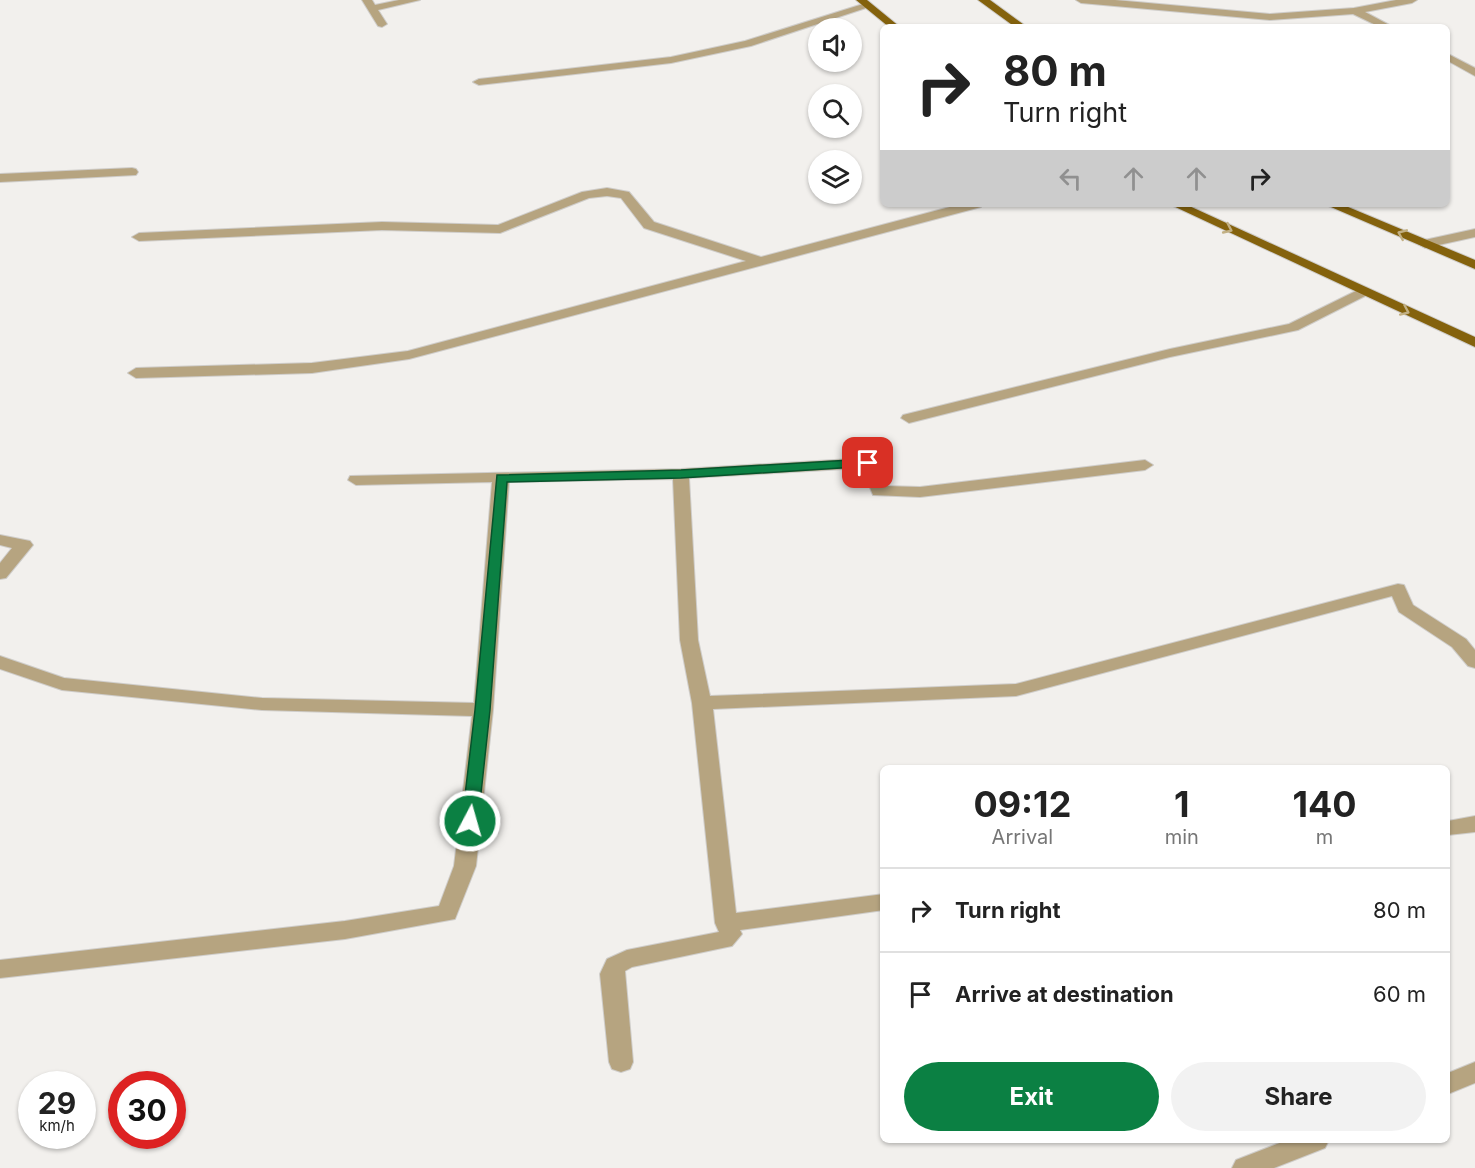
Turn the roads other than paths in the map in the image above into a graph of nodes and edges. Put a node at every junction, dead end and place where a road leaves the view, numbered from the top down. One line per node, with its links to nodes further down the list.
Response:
1 (415, 0): 6 (street)
2 (983, 0): 10 (main road)
3 (1081, 0): 7 (street)
4 (1412, 0): 7 (street)
5 (864, 3): 9 (main road); 14 (street)
6 (370, 4): 8 (street)
7 (1354, 11): 11 (street)
8 (382, 24)
9 (891, 24)
10 (1018, 24)
11 (1382, 24)
12 (1450, 58): 13 (street)
13 (1475, 73)
14 (479, 82)
15 (132, 172): 16 (street)
16 (0, 178)
17 (965, 207): 23 (street)
18 (1181, 207): 25 (main road, one-way to 25)
19 (1337, 207): 22 (main road, one-way to 19)
20 (1475, 233): 22 (street)
21 (140, 237): 23 (street)
22 (1425, 244): 24 (main road)
23 (759, 261): 27 (street)
24 (1475, 265)
25 (1362, 292): 26 (main road, one-way to 26); 28 (street)
26 (1475, 343)
27 (135, 373)
28 (909, 418)
29 (1145, 465): 30 (street)
30 (681, 474): 31 (street); 37 (street)
31 (501, 478): 32 (street); 38 (street)
32 (356, 480)
33 (0, 540): 34 (street)
34 (0, 573)
35 (0, 662): 38 (street)
36 (1475, 662): 37 (street)
37 (702, 703): 42 (street)
38 (483, 710): 43 (street)
39 (1475, 824): 40 (street)
40 (1450, 828)
41 (880, 903): 42 (street)
42 (726, 923): 44 (street)
43 (0, 969)
44 (621, 1062)
45 (1475, 1072): 46 (street)
46 (1450, 1083)
47 (1308, 1143): 48 (street)
48 (1245, 1168)

